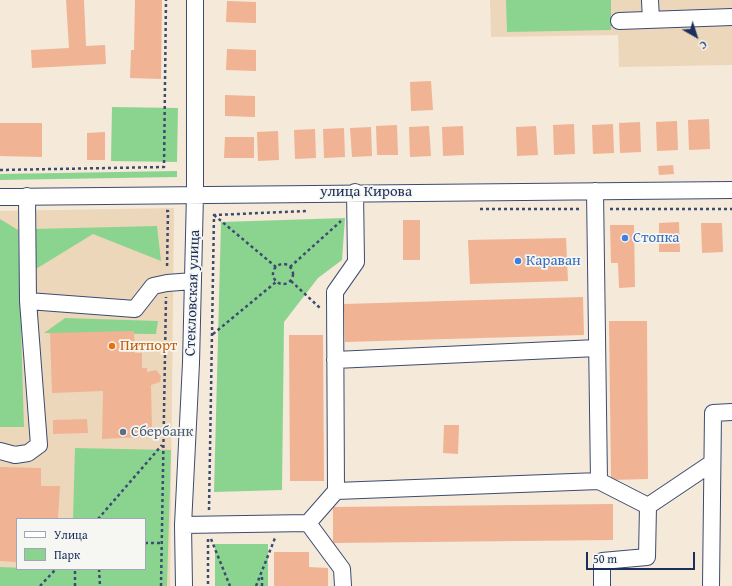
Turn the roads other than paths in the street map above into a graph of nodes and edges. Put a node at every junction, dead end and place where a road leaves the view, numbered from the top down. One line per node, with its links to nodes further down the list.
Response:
1 (195, 0): 9 (street, Стекловская улица)
2 (650, 0): 4 (street)
3 (732, 17): 4 (street)
4 (651, 20): 5 (street)
5 (619, 21)
6 (732, 190): 7 (street, улица Кирова)
7 (596, 191): 8 (street, улица Кирова); 14 (street)
8 (355, 192): 9 (street, улица Кирова); 15 (street)
9 (195, 194): 10 (street, улица Кирова); 12 (street, Стекловская улица)
10 (27, 196): 11 (street, улица Кирова); 13 (street)
11 (0, 197)
12 (193, 281): 13 (street); 23 (street, Стекловская улица)
13 (28, 301): 17 (street)
14 (597, 348): 15 (street); 19 (street)
15 (335, 360): 20 (street)
16 (732, 412): 18 (street)
17 (0, 451)
18 (712, 463): 21 (street); 27 (street)
19 (599, 481): 20 (street); 21 (street)
20 (336, 491): 22 (street)
21 (648, 506): 26 (street)
22 (308, 523): 23 (street); 25 (street)
23 (184, 525): 24 (street, Стекловская улица)
24 (184, 586)
25 (343, 586)
26 (602, 586)
27 (711, 586)

